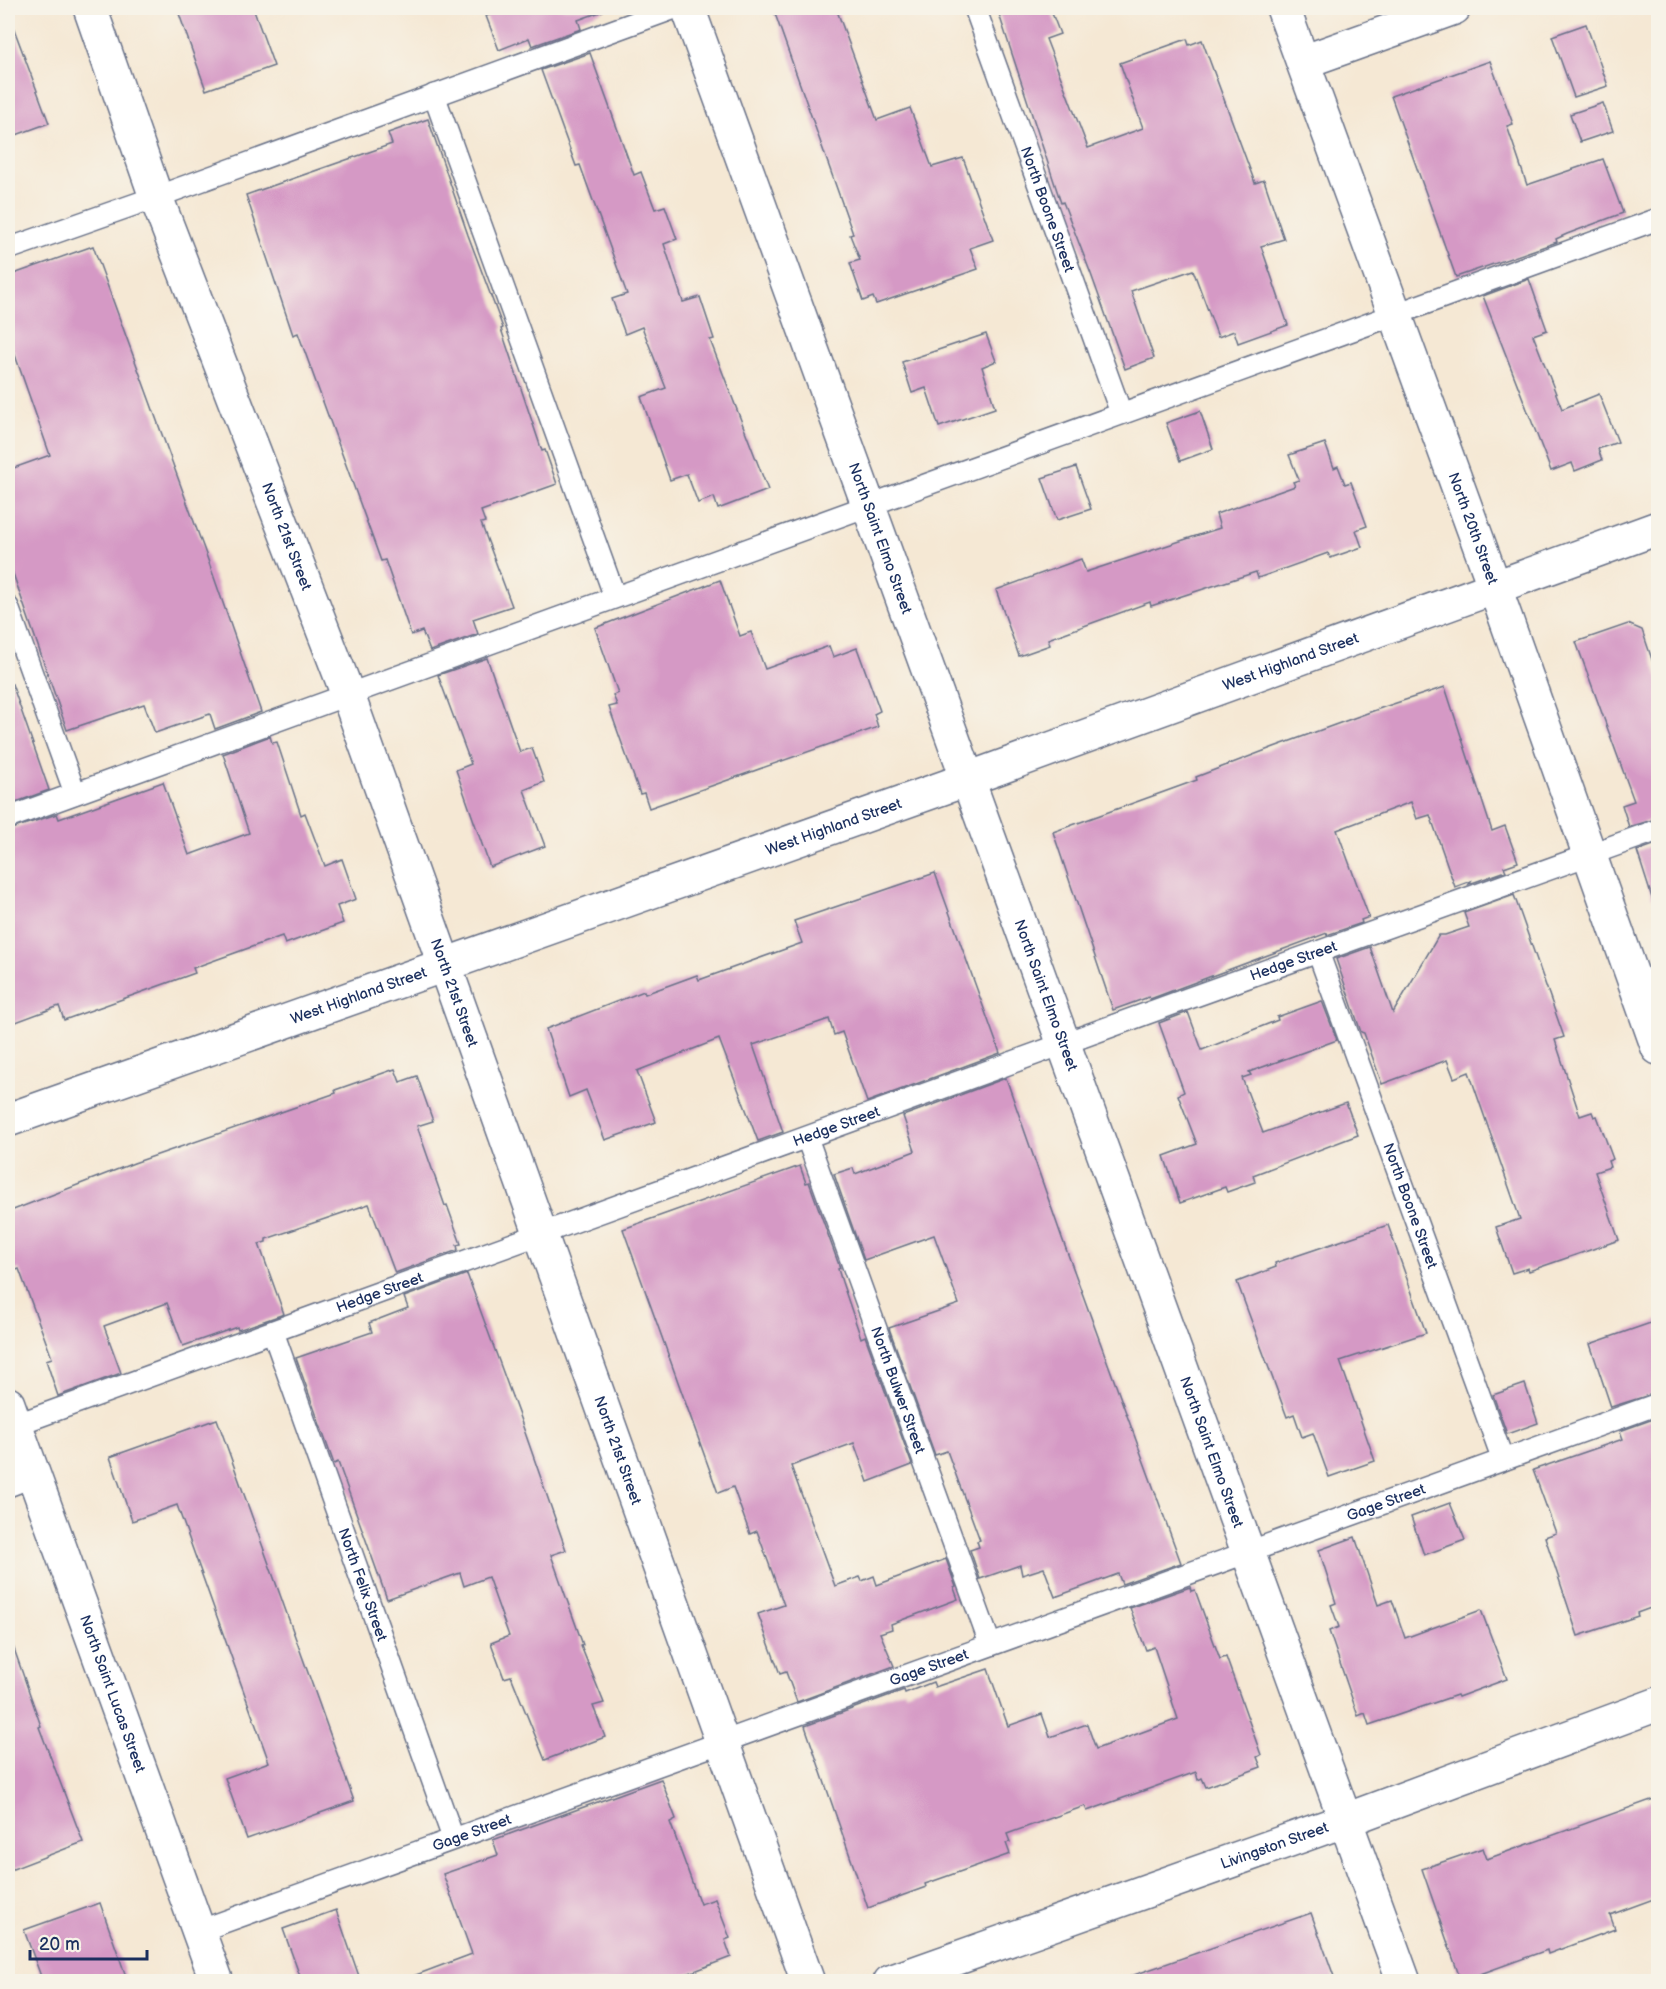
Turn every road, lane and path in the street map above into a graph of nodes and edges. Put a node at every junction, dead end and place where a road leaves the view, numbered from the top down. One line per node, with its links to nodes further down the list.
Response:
1 (90, 8): 9 (street, North 21st Street)
2 (675, 8): 8 (lane)
3 (688, 8): 14 (street, North Saint Elmo Street)
4 (975, 8): 13 (lane, North Boone Street)
5 (1284, 8): 7 (street, North 20th Street)
6 (1454, 8): 7 (street)
7 (1303, 62): 12 (street, North 20th Street)
8 (434, 95): 9 (lane); 17 (lane)
9 (156, 197): 11 (lane); 19 (street, North 21st Street)
10 (1659, 219): 12 (lane)
11 (8, 249)
12 (1395, 314): 13 (lane); 16 (street, North 20th Street)
13 (1121, 413): 14 (lane)
14 (868, 505): 17 (lane); 20 (street, North Saint Elmo Street)
15 (1659, 528): 16 (street, West Highland Street)
16 (1495, 588): 20 (street, West Highland Street); 24 (street, North 20th Street)
17 (615, 597): 19 (lane)
18 (8, 607): 21 (lane)
19 (348, 695): 21 (lane); 26 (street, North 21st Street)
20 (968, 779): 26 (street, West Highland Street); 27 (street, North Saint Elmo Street)
21 (75, 794): 22 (lane)
22 (8, 818)
23 (1659, 830): 24 (lane, Hedge Street)
24 (1590, 855): 25 (lane, Hedge Street); 28 (street, North 20th Street)
25 (1318, 952): 27 (lane, Hedge Street); 35 (lane, North Boone Street)
26 (446, 965): 29 (street, West Highland Street); 31 (street, North 21st Street)
27 (1063, 1044): 30 (lane, Hedge Street); 37 (street, North Saint Elmo Street)
28 (1659, 1048)
29 (8, 1120)
30 (807, 1138): 31 (lane, Hedge Street); 38 (lane, North Bulwer Street)
31 (541, 1235): 32 (lane, Hedge Street); 40 (street, North 21st Street)
32 (273, 1332): 34 (lane, Hedge Street); 42 (lane, North Felix Street)
33 (1659, 1404): 35 (lane, Gage Street)
34 (11, 1415): 36 (street, North Saint Lucas Street)
35 (1503, 1460): 37 (lane, Gage Street)
36 (21, 1481): 43 (street, North Saint Lucas Street)
37 (1247, 1552): 38 (lane, Gage Street); 41 (street, North Saint Elmo Street)
38 (990, 1644): 40 (lane, Gage Street)
39 (1659, 1704): 41 (street, Livingston Street)
40 (722, 1740): 42 (lane, Gage Street); 45 (street, North 21st Street)
41 (1346, 1820): 46 (street, Livingston Street); 47 (street, North Saint Elmo Street)
42 (453, 1838): 43 (lane, Gage Street)
43 (199, 1931): 44 (street, North Saint Lucas Street)
44 (218, 1982)
45 (808, 1982)
46 (890, 1982)
47 (1404, 1982)

